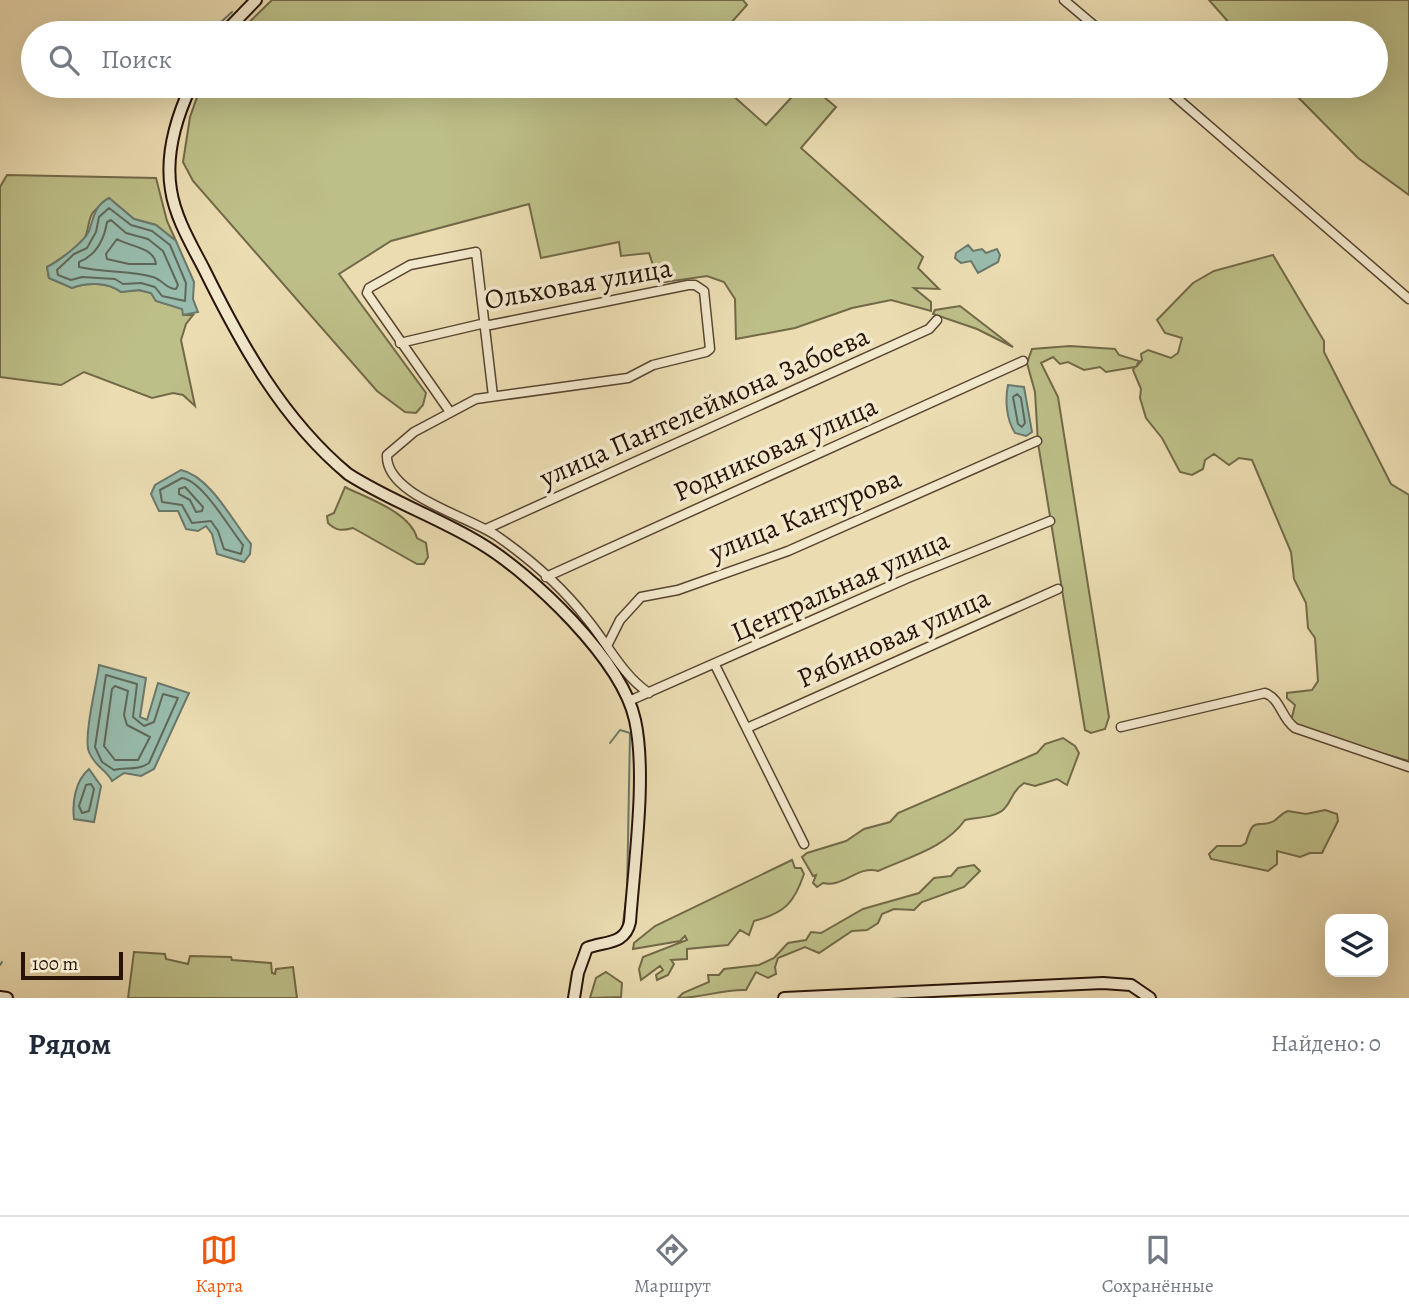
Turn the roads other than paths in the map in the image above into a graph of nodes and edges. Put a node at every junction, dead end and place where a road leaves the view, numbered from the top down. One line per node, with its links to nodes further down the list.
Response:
1 (256, 0): 3 (street)
2 (1064, 0): 4 (street)
3 (236, 21)
4 (1089, 21)
5 (187, 98): 22 (street)
6 (1177, 98): 7 (street)
7 (1409, 299)
8 (936, 320): 16 (street, улица Пантелеймона Забоева)
9 (486, 324): 10 (street, Ольховая улица); 10 (street); 12 (street); 12 (street, Ольховая улица)
10 (400, 343): 13 (street)
11 (1023, 361): 17 (street, Родниковая улица)
12 (493, 396): 13 (street)
13 (450, 412): 16 (street)
14 (1037, 441): 19 (street, улица Кантурова)
15 (1050, 521): 20 (street, Центральная улица)
16 (486, 529): 17 (street)
17 (546, 577): 19 (street)
18 (1058, 589): 24 (street, Рябиновая улица)
19 (608, 644): 21 (street)
20 (715, 665): 21 (street, Центральная улица); 24 (street)
21 (649, 693): 22 (street, Центральная улица)
22 (629, 701): 29 (street)
23 (1121, 727): 25 (street)
24 (747, 728): 26 (street)
25 (1409, 767)
26 (804, 844)
27 (0, 997): 28 (street)
28 (7, 998)
29 (574, 998)
30 (784, 998): 31 (street)
31 (1150, 998)

